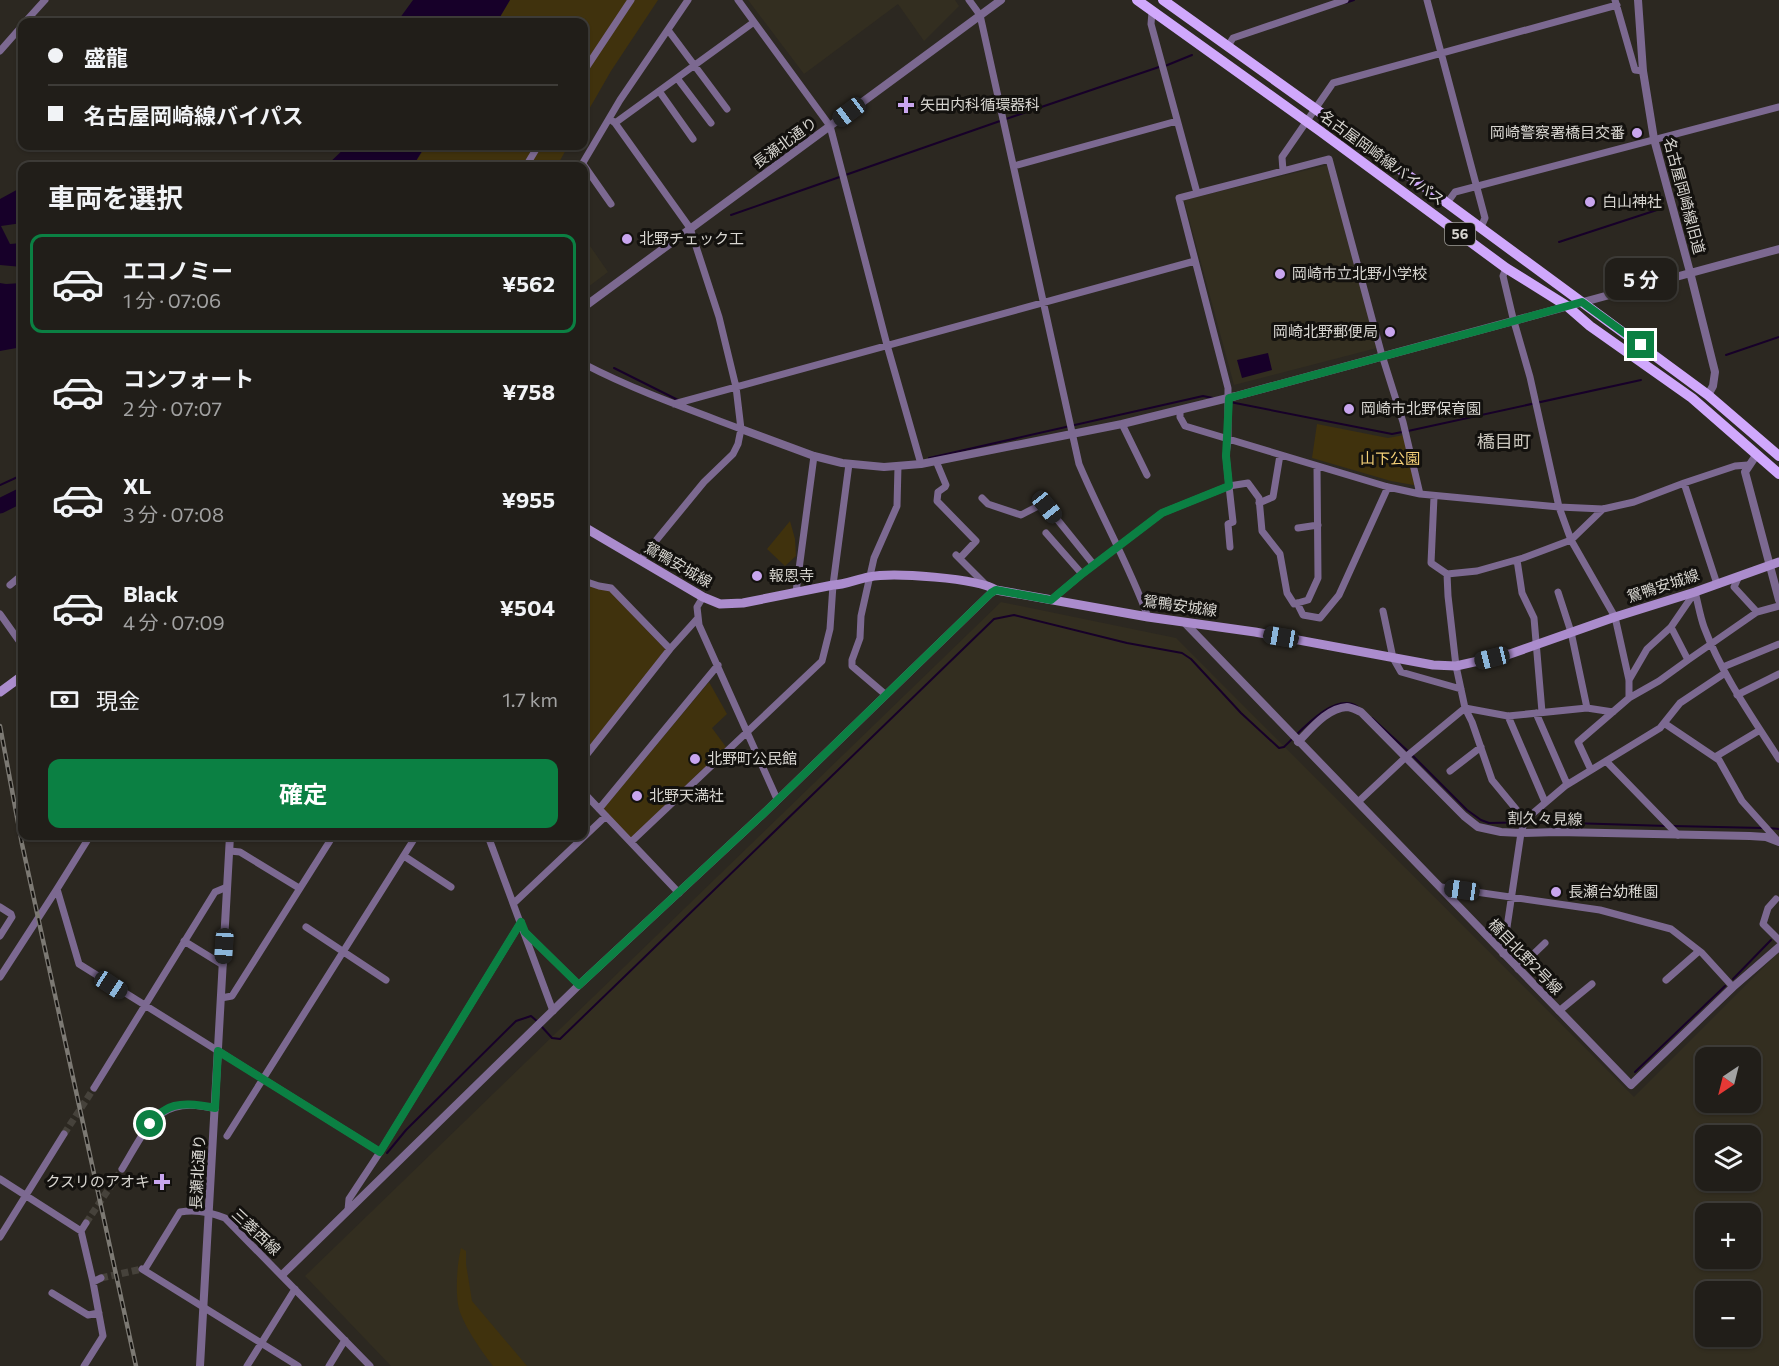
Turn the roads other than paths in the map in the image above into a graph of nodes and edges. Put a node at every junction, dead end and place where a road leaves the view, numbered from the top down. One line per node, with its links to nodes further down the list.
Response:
1 (45, 0): 15 (street)
2 (631, 0): 22 (street)
3 (688, 0): 17 (street)
4 (738, 0): 16 (street)
5 (969, 0): 14 (street)
6 (1001, 0): 14 (street, 長瀬北通り)
7 (1137, 0): 13 (main road, 名古屋岡崎線バイパス / 56)
8 (1163, 0): 19 (main road, 名古屋岡崎線バイパス / 56)
9 (1345, 0): 19 (street)
10 (1427, 0): 21 (street)
11 (1638, 0): 24 (street, 名古屋岡崎線旧道)
12 (1616, 3): 21 (street); 24 (street)
13 (1152, 12): 31 (street); 32 (main road, 名古屋岡崎線バイパス / 56)
14 (980, 15): 34 (street, 長瀬北通り); 38 (street)
15 (29, 18)
16 (754, 22): 23 (street); 34 (street)
17 (668, 30): 23 (street); 30 (street)
18 (18, 31): 20 (street)
19 (1228, 46): 28 (main road, 名古屋岡崎線バイパス / 56)
20 (0, 51)
21 (1442, 52): 28 (street); 41 (street)
22 (588, 65)
23 (695, 65): 25 (street); 29 (street)
24 (1643, 71): 36 (street, 名古屋岡崎線旧道)
25 (677, 78): 26 (street); 33 (street)
26 (658, 91): 30 (street); 35 (street)
27 (1779, 107): 36 (street)
28 (1315, 109): 32 (street); 43 (main road, 名古屋岡崎線バイパス / 56)
29 (727, 110)
30 (612, 121): 37 (street); 46 (street)
31 (1177, 121): 38 (street); 42 (street)
32 (1306, 121): 39 (street); 49 (main road, 名古屋岡崎線バイパス / 56)
33 (711, 123)
34 (830, 126): 46 (street, 長瀬北通り); 56 (street)
35 (693, 139)
36 (1654, 139): 41 (street); 50 (street, 名古屋岡崎線旧道)
37 (584, 162)
38 (1014, 166): 51 (street)
39 (1283, 171): 42 (street); 57 (street)
40 (588, 173): 44 (street)
41 (1477, 186): 43 (street); 45 (street)
42 (1197, 193): 48 (street)
43 (1447, 203): 45 (main road, 名古屋岡崎線バイパス / 56)
44 (611, 204)
45 (1480, 227): 52 (main road, 名古屋岡崎線バイパス / 56)
46 (690, 228): 53 (street, 長瀬北通り); 59 (street)
47 (1779, 249): 50 (street)
48 (1195, 261): 51 (street); 61 (street)
49 (1506, 268): 54 (main road, 名古屋岡崎線バイパス / 56); 55 (street)
50 (1690, 272): 52 (street); 60 (street, 名古屋岡崎線旧道)
51 (1044, 301): 56 (street); 66 (street)
52 (1582, 302): 54 (street); 60 (main road, 名古屋岡崎線バイパス / 56)
53 (588, 304)
54 (1567, 306): 55 (street); 68 (main road, 名古屋岡崎線バイパス / 56)
55 (1514, 321): 57 (street); 87 (street)
56 (887, 345): 59 (street); 74 (street)
57 (1383, 357): 61 (street); 83 (street)
58 (588, 366): 62 (street)
59 (736, 387): 62 (street); 65 (street)
60 (1708, 394): 70 (main road, 名古屋岡崎線バイパス / 56)
61 (1229, 398): 63 (street); 67 (street)
62 (674, 404): 65 (street)
63 (1180, 411): 64 (street); 67 (street)
64 (1122, 424): 66 (street); 79 (street)
65 (741, 429): 71 (street); 96 (street)
66 (1072, 433): 72 (street); 95 (street)
67 (1228, 438): 69 (street); 81 (street)
68 (1757, 454): 75 (street); 78 (main road, 名古屋岡崎線バイパス / 56)
69 (1280, 455): 77 (street); 86 (street)
70 (1779, 455)
71 (814, 456): 73 (street); 110 (street)
72 (936, 461): 74 (street); 109 (street)
73 (849, 464): 76 (street); 108 (street)
74 (921, 464): 76 (street)
75 (1748, 465): 80 (street); 98 (street)
76 (898, 466): 102 (street)
77 (1317, 466): 82 (street); 89 (street)
78 (1779, 474)
79 (1147, 475)
80 (1684, 483): 88 (street); 106 (street)
81 (1229, 486): 86 (street); 94 (street); 95 (street)
82 (1388, 487): 83 (street); 116 (street)
83 (1420, 494): 84 (street)
84 (1434, 496): 87 (street); 101 (street)
85 (982, 498): 99 (street)
86 (1259, 503): 116 (street)
87 (1560, 507): 88 (street); 93 (street)
88 (1603, 509): 93 (street)
89 (1318, 525): 90 (street); 116 (street)
90 (1298, 528)
91 (588, 529): 96 (main road, 鴛鴨安城線)
92 (1046, 533): 100 (street)
93 (1571, 540): 97 (street); 122 (street)
94 (1230, 547)
95 (1118, 548): 99 (street); 121 (street)
96 (640, 560): 113 (main road, 鴛鴨安城線)
97 (1517, 560): 101 (street); 130 (street)
98 (1774, 563): 103 (main road, 鴛鴨安城線); 115 (street)
99 (1094, 565): 100 (street)
100 (1082, 574): 114 (street)
101 (1447, 574): 135 (street)
102 (870, 576): 108 (main road, 鴛鴨安城線); 109 (main road, 鴛鴨安城線); 142 (street)
103 (1739, 576): 106 (main road, 鴛鴨安城線); 119 (street)
104 (18, 578): 107 (street)
105 (588, 582): 131 (street)
106 (1717, 584): 112 (main road, 鴛鴨安城線)
107 (10, 585)
108 (833, 585): 110 (main road, 鴛鴨安城線); 152 (street)
109 (992, 588): 114 (main road, 鴛鴨安城線); 142 (street)
110 (796, 592): 113 (main road, 鴛鴨安城線)
111 (1558, 592): 126 (street)
112 (1695, 592): 122 (main road, 鴛鴨安城線); 125 (street); 128 (street)
113 (703, 597): 123 (street)
114 (1051, 600): 121 (main road, 鴛鴨安城線)
115 (1779, 600)
116 (1297, 603)
117 (1779, 606): 119 (street)
118 (1383, 611): 132 (street)
119 (1757, 612): 128 (street)
120 (0, 614): 127 (street)
121 (1148, 617): 124 (main road, 鴛鴨安城線)
122 (1615, 617): 126 (main road, 鴛鴨安城線); 139 (street)
123 (697, 619): 131 (street); 134 (street)
124 (1185, 623): 132 (main road, 鴛鴨安城線); 153 (street, 橋目北野2号線)
125 (1671, 627): 133 (street); 139 (street)
126 (1571, 632): 130 (main road, 鴛鴨安城線); 146 (street)
127 (18, 639)
128 (1711, 644): 133 (street); 136 (street)
129 (1779, 644): 136 (street)
130 (1535, 645): 135 (main road, 鴛鴨安城線); 147 (street)
131 (670, 649): 155 (street)
132 (1393, 658): 135 (main road, 鴛鴨安城線); 140 (street)
133 (1688, 660): 144 (street)
134 (718, 665): 152 (street); 167 (street)
135 (1456, 666): 140 (street)
136 (1724, 670): 143 (street); 150 (street)
137 (1779, 674): 143 (street)
138 (18, 679): 141 (main road)
139 (1629, 680): 144 (street)
140 (1461, 689): 145 (street)
141 (0, 692)
142 (886, 695): 164 (street)
143 (1737, 695): 151 (street)
144 (1629, 698): 148 (street)
145 (1465, 708): 149 (street); 154 (street); 156 (street)
146 (1587, 708): 147 (street); 148 (street)
147 (1539, 712): 149 (street); 162 (street)
148 (1613, 712): 160 (street)
149 (1508, 716): 166 (street)
150 (1664, 723): 157 (street); 159 (street)
151 (1760, 730): 157 (street); 158 (street)
152 (748, 731): 164 (street); 180 (street)
153 (1298, 742): 156 (street, 割久々見線); 165 (street, 橋目北野2号線)
154 (1480, 747): 161 (street); 169 (street)
155 (588, 753)
156 (1407, 756): 165 (street); 171 (street, 割久々見線)
157 (1715, 757): 179 (street)
158 (1779, 759)
159 (1606, 761): 160 (street); 172 (street)
160 (1591, 770): 162 (street)
161 (1450, 771)
162 (1567, 784): 166 (street)
163 (588, 797): 167 (street)
164 (777, 799): 188 (street)
165 (1358, 802): 185 (street, 橋目北野2号線)
166 (1545, 802): 169 (street)
167 (599, 809): 168 (street)
168 (606, 816): 170 (street); 180 (street)
169 (1525, 820): 171 (street)
170 (588, 833)
171 (1521, 833): 172 (street, 割久々見線); 189 (street)
172 (1678, 835): 179 (street, 割久々見線)
173 (88, 840): 187 (street)
174 (230, 840): 181 (street, 長瀬北通り)
175 (330, 840): 186 (street)
176 (413, 840): 182 (street)
177 (490, 840): 191 (street)
178 (581, 840): 191 (street)
179 (1778, 841)
180 (631, 842): 188 (street)
181 (230, 852): 183 (street, 長瀬北通り); 186 (street)
182 (404, 856): 184 (street); 202 (street)
183 (227, 887): 198 (street); 204 (street, 長瀬北通り)
184 (451, 887)
185 (1441, 887): 189 (street); 203 (street, 橋目北野2号線)
186 (299, 888): 212 (street)
187 (57, 890): 206 (street); 213 (street)
188 (679, 893): 210 (street)
189 (1512, 897): 201 (street); 203 (street)
190 (1767, 898): 197 (street)
191 (514, 903): 193 (street)
192 (0, 907): 196 (street)
193 (521, 922): 195 (street); 222 (street)
194 (306, 927): 202 (street)
195 (525, 932): 210 (street); 214 (street)
196 (0, 936)
197 (1779, 940)
198 (184, 942): 204 (street); 213 (street)
199 (1545, 943): 205 (street)
200 (1779, 947): 211 (street, 橋目北野2号線)
201 (1699, 951): 208 (street); 211 (street)
202 (344, 952): 207 (street); 217 (street)
203 (1503, 954): 205 (street, 橋目北野2号線)
204 (223, 965): 212 (street, 長瀬北通り)
205 (1518, 969): 215 (street, 橋目北野2号線)
206 (0, 977)
207 (386, 980)
208 (1666, 980)
209 (1592, 984): 215 (street)
210 (579, 985): 214 (street)
211 (1733, 987): 215 (street, 橋目北野2号線)
212 (221, 998): 216 (street, 長瀬北通り)
213 (144, 1006): 216 (street); 218 (street)
214 (553, 1011): 226 (street)
215 (1559, 1011)
216 (218, 1051): 217 (street); 219 (street, 長瀬北通り)
217 (264, 1081): 221 (street); 222 (street)
218 (93, 1088)
219 (215, 1108): 223 (street); 227 (street, 長瀬北通り)
220 (64, 1134): 225 (street)
221 (227, 1136)
222 (380, 1152): 226 (street)
223 (122, 1169)
224 (0, 1179): 225 (street)
225 (26, 1196): 229 (street); 230 (street)
226 (348, 1210): 231 (street)
227 (210, 1212): 231 (street, 三菱西線); 236 (street, 長瀬北通り); 236 (street)
228 (86, 1223): 229 (street)
229 (81, 1231): 233 (street)
230 (0, 1237)
231 (282, 1275): 234 (street, 三菱西線)
232 (101, 1278): 233 (street)
233 (93, 1282): 237 (street)
234 (295, 1289): 238 (street, 三菱西線); 239 (street)
235 (52, 1293): 237 (street)
236 (204, 1307): 239 (street); 241 (street, 長瀬北通り)
237 (99, 1313): 240 (street)
238 (345, 1340): 244 (street); 245 (street)
239 (261, 1342): 242 (street); 243 (street)
240 (84, 1366)
241 (201, 1366)
242 (247, 1366)
243 (298, 1366)
244 (329, 1366)
245 (370, 1366)

